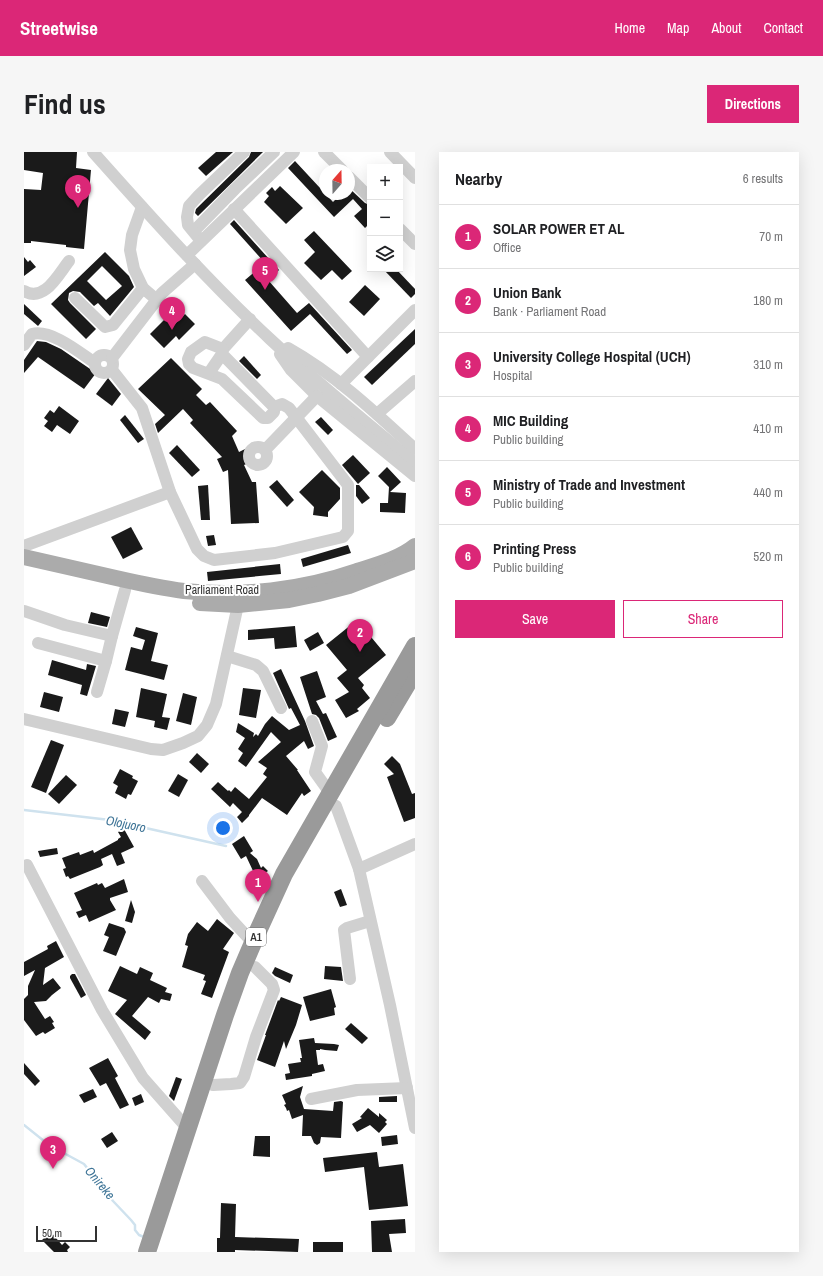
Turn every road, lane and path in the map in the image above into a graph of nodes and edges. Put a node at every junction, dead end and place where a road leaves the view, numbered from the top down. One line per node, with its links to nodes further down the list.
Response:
1 (93, 152): 11 (street)
2 (244, 152): 14 (street)
3 (274, 152): 14 (street)
4 (294, 152): 12 (street)
5 (324, 152): 7 (street)
6 (390, 152): 8 (street)
7 (336, 164)
8 (415, 178)
9 (355, 183): 10 (street)
10 (367, 195)
11 (142, 208): 16 (street); 18 (street)
12 (234, 209): 14 (street); 27 (street)
13 (403, 232): 15 (street)
14 (197, 236): 16 (street)
15 (415, 244)
16 (191, 259): 21 (street); 23 (street)
17 (69, 261): 19 (street)
18 (143, 288): 20 (street); 21 (street)
19 (24, 291)
20 (75, 298)
21 (157, 300): 28 (street)
22 (415, 310): 27 (street)
23 (250, 319): 24 (street); 26 (street)
24 (269, 338): 31 (street); 32 (street); 38 (street)
25 (24, 345): 28 (street)
26 (222, 351): 29 (street); 29 (street); 33 (street)
27 (368, 357): 31 (street)
28 (112, 364): 40 (street)
29 (210, 374): 33 (street)
30 (415, 382): 34 (street)
31 (341, 384): 34 (street)
32 (316, 396): 35 (street); 39 (street)
33 (274, 407): 35 (street)
34 (377, 414): 36 (street)
35 (296, 418): 37 (street); 40 (street)
36 (415, 449)
37 (265, 450)
38 (415, 463)
39 (415, 476)
40 (170, 492): 41 (street)
41 (24, 546)
42 (415, 546): 43 (main road, Parliament Road)
43 (24, 558)
44 (415, 561): 47 (main road, Parliament Road)
45 (24, 567): 46 (main road, Parliament Road)
46 (125, 590): 47 (main road, Parliament Road); 49 (street)
47 (238, 605): 52 (street)
48 (24, 611): 49 (street)
49 (112, 636): 53 (street)
50 (38, 643): 53 (street)
51 (415, 646): 59 (highway, A1)
52 (227, 656): 56 (street); 57 (street)
53 (106, 661): 55 (street)
54 (415, 671): 59 (highway, A1)
55 (97, 692)
56 (281, 708)
57 (24, 719)
58 (312, 721): 59 (street)
59 (330, 800): 62 (street); 65 (highway, A1); 66 (highway, A1)
60 (415, 844): 62 (street)
61 (27, 865): 72 (street)
62 (359, 870): 64 (street)
63 (202, 881): 65 (street)
64 (370, 921): 67 (street); 69 (street)
65 (253, 943): 72 (highway, A1)
66 (255, 967): 68 (highway, A1); 68 (street)
67 (350, 979)
68 (213, 1085): 74 (highway, A1)
69 (407, 1088): 70 (street); 71 (street)
70 (311, 1099)
71 (415, 1128)
72 (188, 1129): 73 (highway, A1)
73 (147, 1252)
74 (160, 1252)

